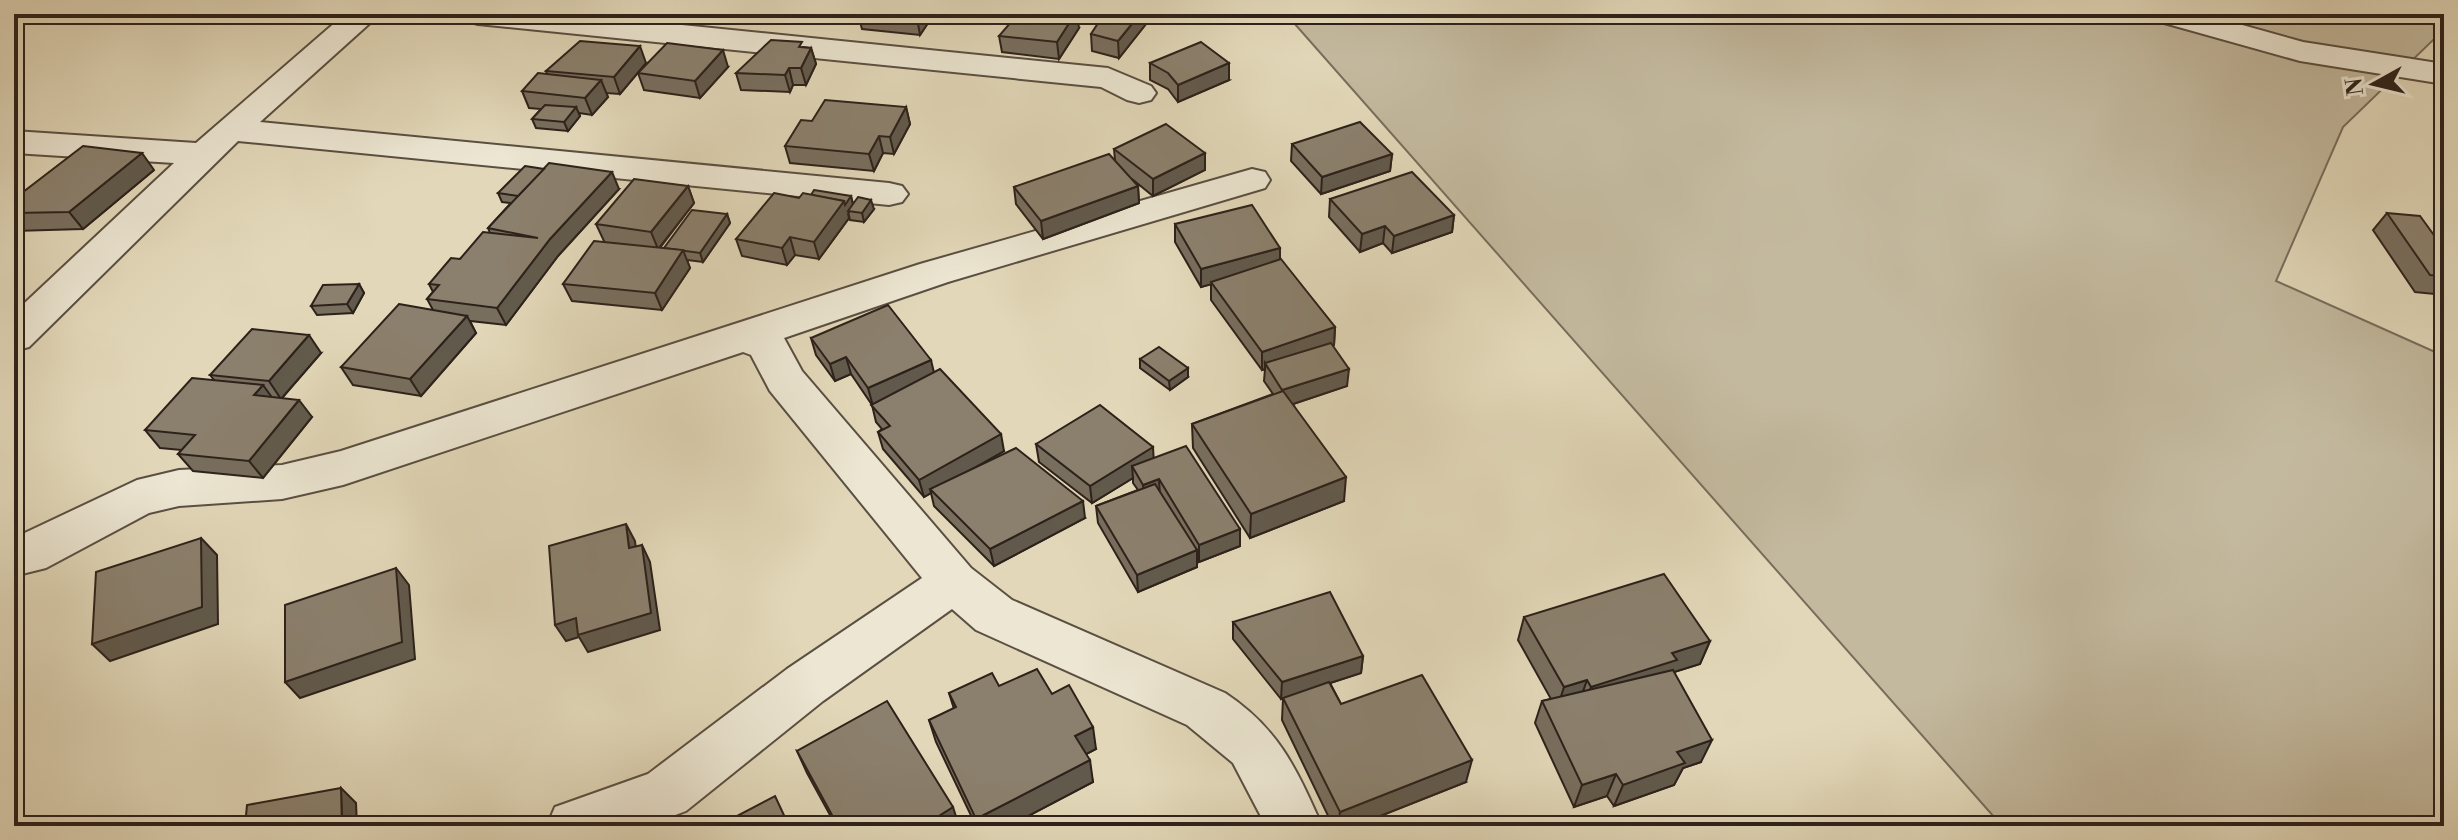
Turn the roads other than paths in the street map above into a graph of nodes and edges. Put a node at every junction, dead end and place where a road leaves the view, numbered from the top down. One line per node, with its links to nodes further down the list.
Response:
1 (364, 14): 7 (street)
2 (478, 14): 5 (street)
3 (2168, 14): 4 (street)
4 (2444, 74)
5 (1139, 93)
6 (14, 142): 7 (street)
7 (218, 142): 9 (street); 11 (street)
8 (1252, 180): 10 (street)
9 (889, 194)
10 (745, 336): 12 (street); 13 (street)
11 (14, 337)
12 (14, 557)
13 (954, 582): 14 (street); 15 (street)
14 (575, 826)
15 (1294, 826)

